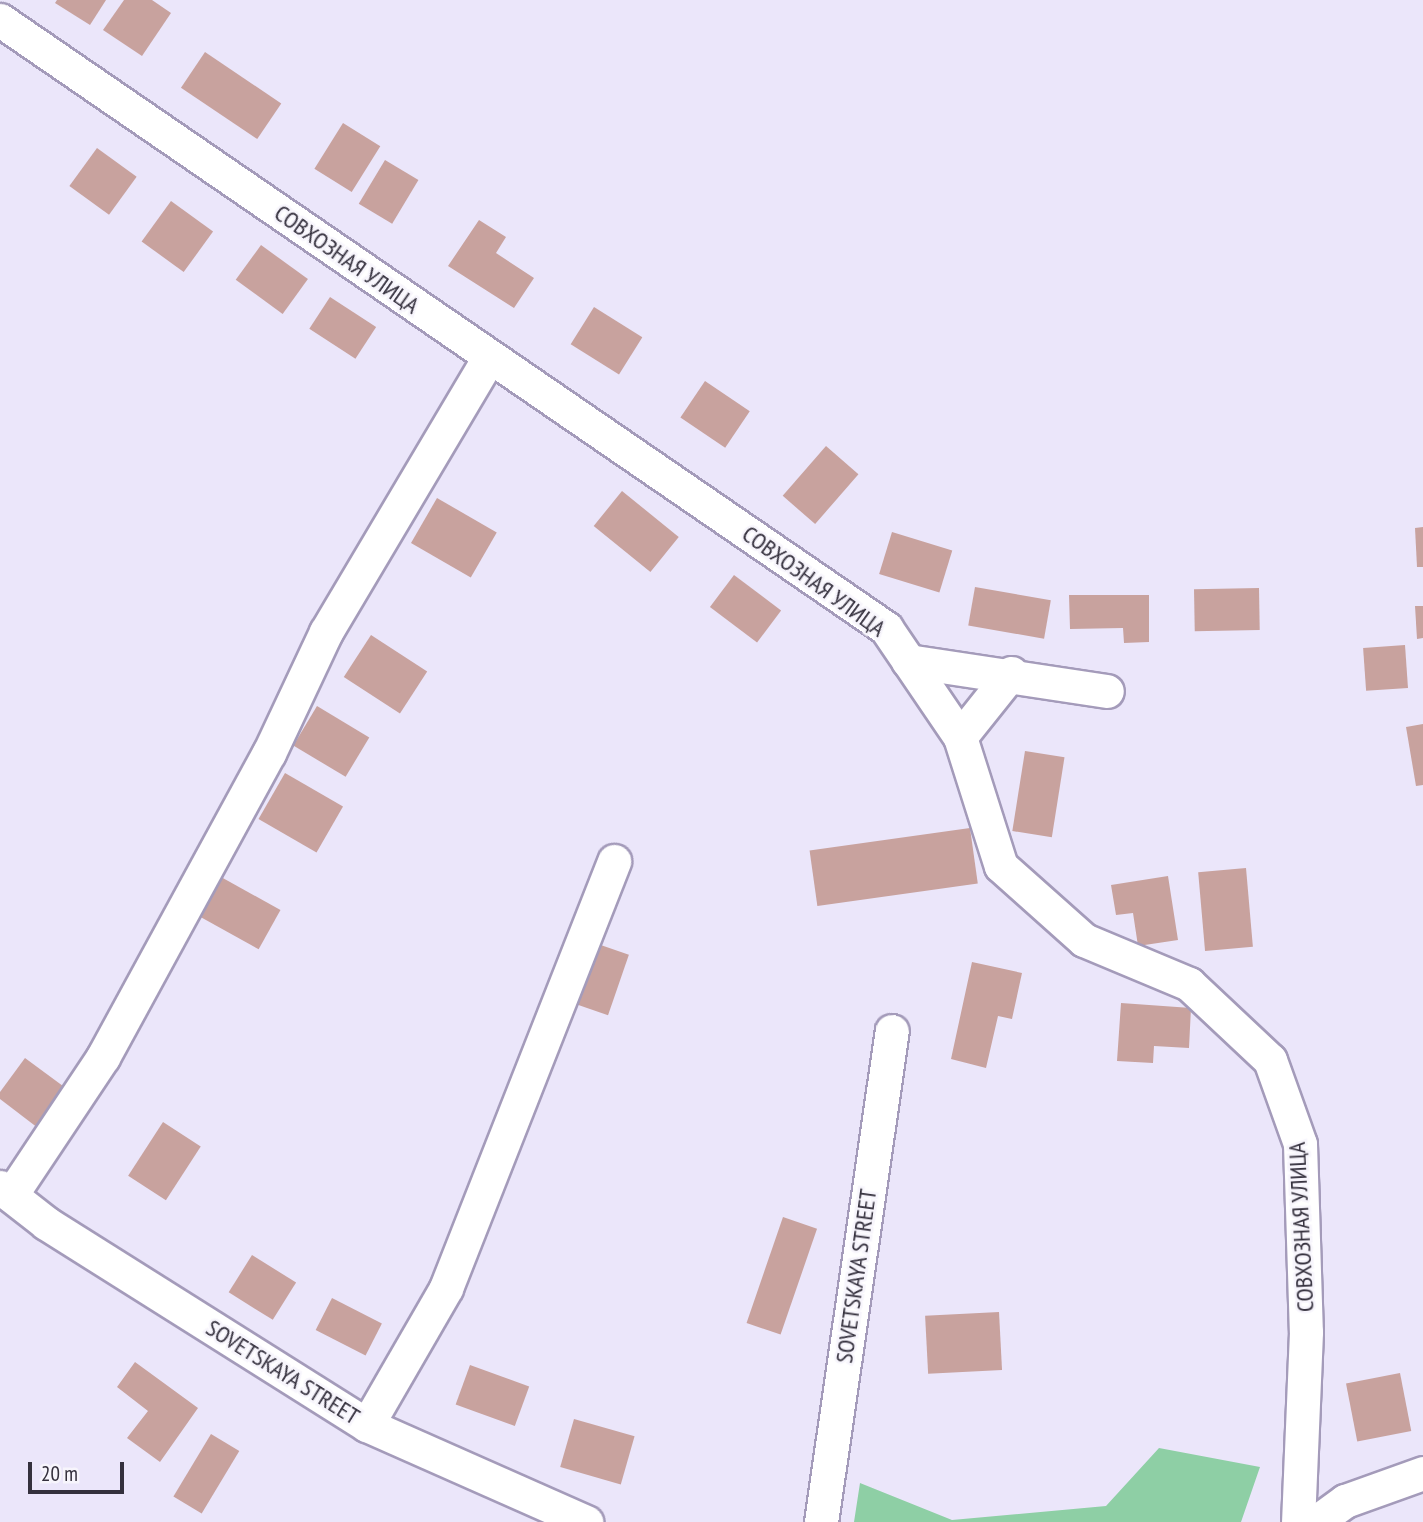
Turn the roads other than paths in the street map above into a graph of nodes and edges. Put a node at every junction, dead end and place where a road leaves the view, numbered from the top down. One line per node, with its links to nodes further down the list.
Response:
1 (0, 20): 2 (street, СОВХОЗНАЯ УЛИЦА)
2 (489, 356): 3 (street, СОВХОЗНАЯ УЛИЦА); 9 (street)
3 (908, 661): 4 (street); 6 (street, СОВХОЗНАЯ УЛИЦА)
4 (1011, 673): 5 (street); 6 (street)
5 (1107, 691)
6 (960, 737): 14 (street, СОВХОЗНАЯ УЛИЦА)
7 (614, 861): 10 (street)
8 (892, 1031): 13 (street, SOVETSKAYA STREET)
9 (6, 1191): 10 (street, SOVETSKAYA STREET)
10 (367, 1425): 12 (street, SOVETSKAYA STREET)
11 (1423, 1473): 15 (street)
12 (586, 1522)
13 (821, 1522)
14 (1298, 1522)
15 (1315, 1522)

